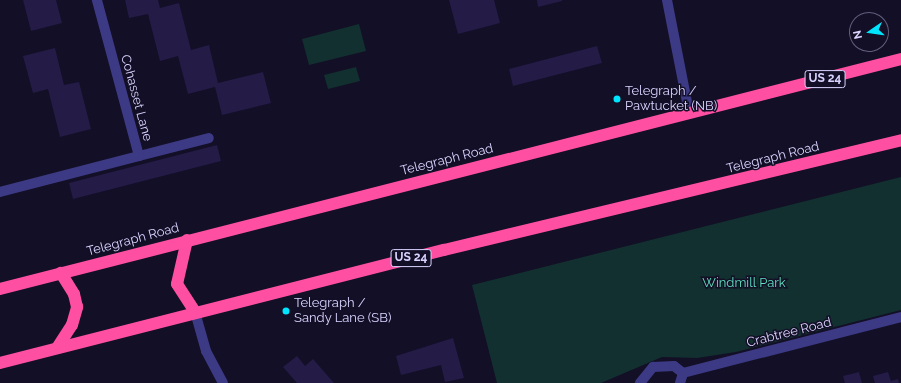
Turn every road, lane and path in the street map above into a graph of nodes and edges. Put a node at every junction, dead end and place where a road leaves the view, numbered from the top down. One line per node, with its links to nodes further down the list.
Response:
1 (97, 0): 7 (street, Cohasset Lane)
2 (668, 0): 4 (street)
3 (901, 59): 4 (highway, Telegraph Road / US 24)
4 (689, 112): 9 (highway, Telegraph Road / US 24)
5 (209, 138): 7 (street)
6 (901, 140): 12 (highway, Telegraph Road / US 24)
7 (139, 156): 8 (street, Cohasset Lane)
8 (0, 192)
9 (187, 240): 10 (highway, Telegraph Road / US 24); 12 (highway)
10 (61, 273): 11 (highway, Telegraph Road / US 24); 14 (highway)
11 (0, 289)
12 (194, 312): 14 (highway, Telegraph Road / US 24); 17 (street)
13 (901, 317): 16 (street, Crabtree Road)
14 (56, 348): 15 (highway, Telegraph Road / US 24)
15 (0, 363)
16 (683, 373): 18 (street); 19 (street)
17 (222, 383)
18 (640, 383)
19 (680, 383)

